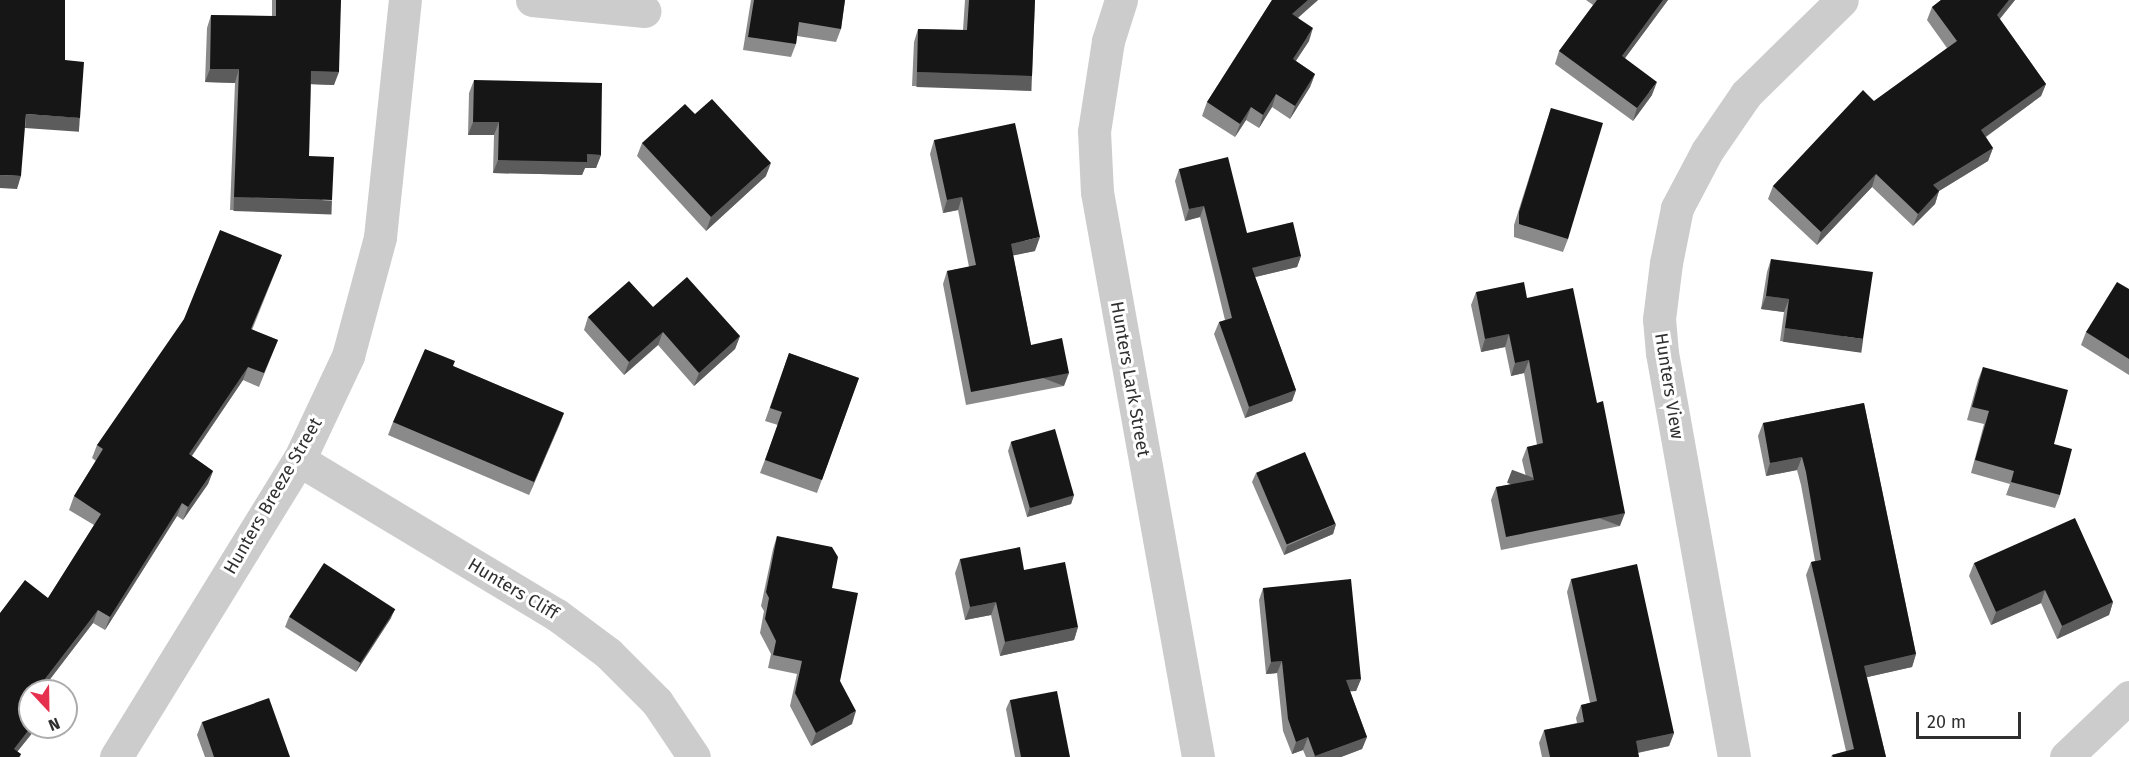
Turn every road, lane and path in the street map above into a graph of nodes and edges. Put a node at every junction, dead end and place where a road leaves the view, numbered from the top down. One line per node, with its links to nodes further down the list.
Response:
1 (405, 0): 6 (street, Hunters Breeze Street)
2 (532, 0): 5 (street)
3 (1121, 0): 10 (street, Hunters Lark Street)
4 (1842, 0): 11 (street, Hunters View)
5 (644, 10)
6 (299, 460): 8 (street, Hunters Breeze Street); 9 (street, Hunters Cliff)
7 (2129, 697): 12 (street)
8 (116, 757)
9 (694, 757)
10 (1198, 757)
11 (1734, 757)
12 (2066, 757)

